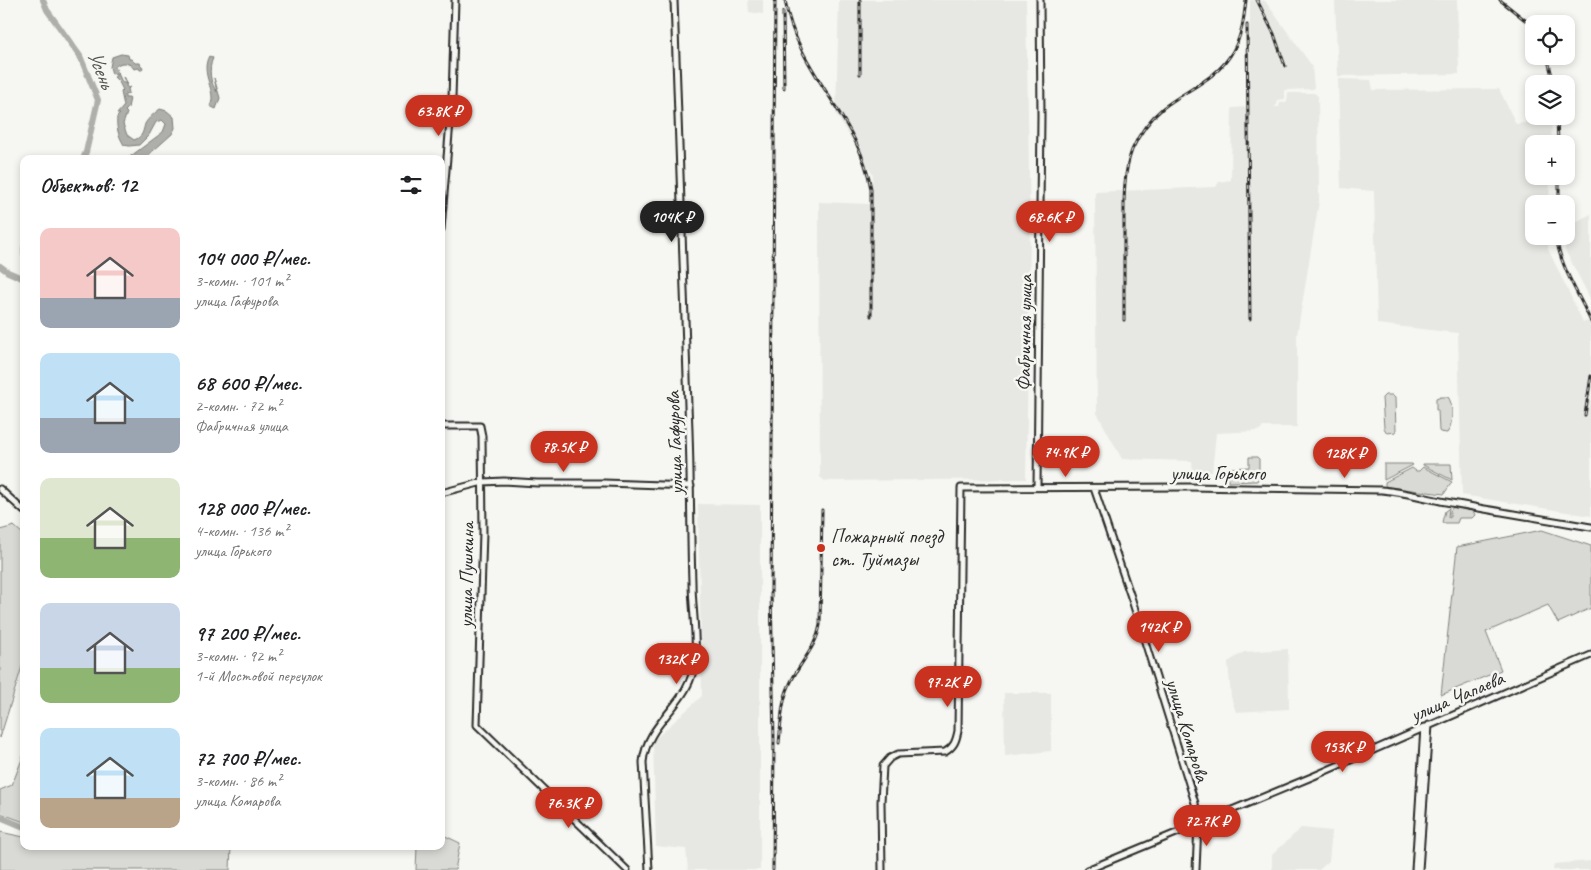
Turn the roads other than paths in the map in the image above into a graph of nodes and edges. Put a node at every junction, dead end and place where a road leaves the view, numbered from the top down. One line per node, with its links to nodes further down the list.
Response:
1 (455, 0): 4 (main road)
2 (674, 0): 7 (main road, улица Гафурова)
3 (1040, 0): 8 (main road, Фабричная улица)
4 (445, 181)
5 (445, 426): 6 (main road, улица Пушкина)
6 (483, 482): 7 (main road); 11 (main road); 17 (main road, улица Пушкина)
7 (692, 486): 18 (main road, улица Гафурова)
8 (1037, 487): 9 (main road, улица Горького); 19 (main road, улица Горького)
9 (1094, 488): 13 (main road, улица Горького); 16 (main road, улица Комарова)
10 (0, 489): 12 (main road)
11 (445, 492)
12 (20, 507)
13 (1591, 527)
14 (1591, 655): 15 (main road, улица Чапаева)
15 (1427, 726): 16 (main road, улица Чапаева); 22 (main road); 23 (main road)
16 (1198, 824): 20 (main road, улица Чапаева); 21 (main road, улица Комарова)
17 (627, 870)
18 (648, 870)
19 (882, 870)
20 (1087, 870)
21 (1196, 870)
22 (1415, 870)
23 (1419, 870)

